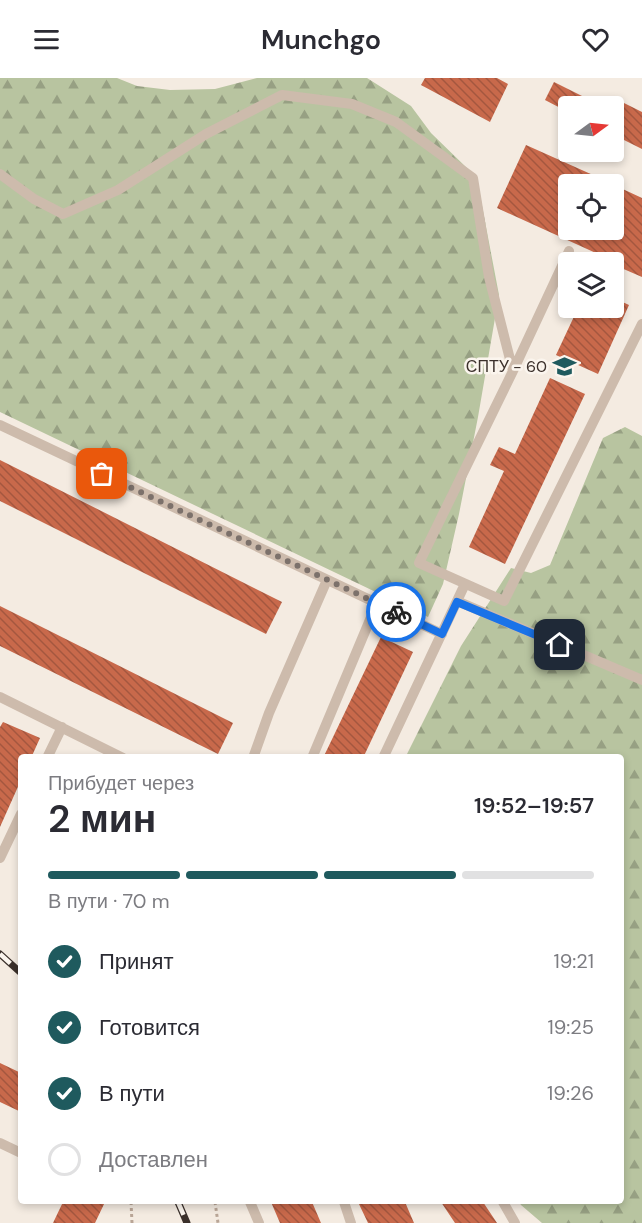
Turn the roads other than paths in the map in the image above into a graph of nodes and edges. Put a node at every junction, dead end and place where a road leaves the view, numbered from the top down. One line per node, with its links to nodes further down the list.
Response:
1 (0, 174): 4 (lane)
2 (569, 251): 4 (lane)
3 (642, 324): 7 (lane)
4 (513, 371): 7 (lane)
5 (0, 425): 6 (lane)
6 (327, 580): 9 (lane); 16 (lane)
7 (465, 584): 8 (lane)
8 (457, 602): 10 (lane); 11 (lane)
9 (377, 603): 10 (lane); 17 (lane)
10 (442, 634): 18 (lane)
11 (642, 680)
12 (0, 697): 13 (lane)
13 (62, 727): 14 (lane); 15 (lane)
14 (49, 754)
15 (115, 754)
16 (254, 754)
17 (314, 754)
18 (385, 754)
19 (18, 820): 20 (lane)
20 (0, 858)
21 (0, 1143): 22 (lane)
22 (18, 1152)
23 (251, 1204): 26 (lane)
24 (345, 1204): 27 (lane)
25 (504, 1204): 28 (lane)
26 (259, 1223)
27 (351, 1223)
28 (515, 1223)

